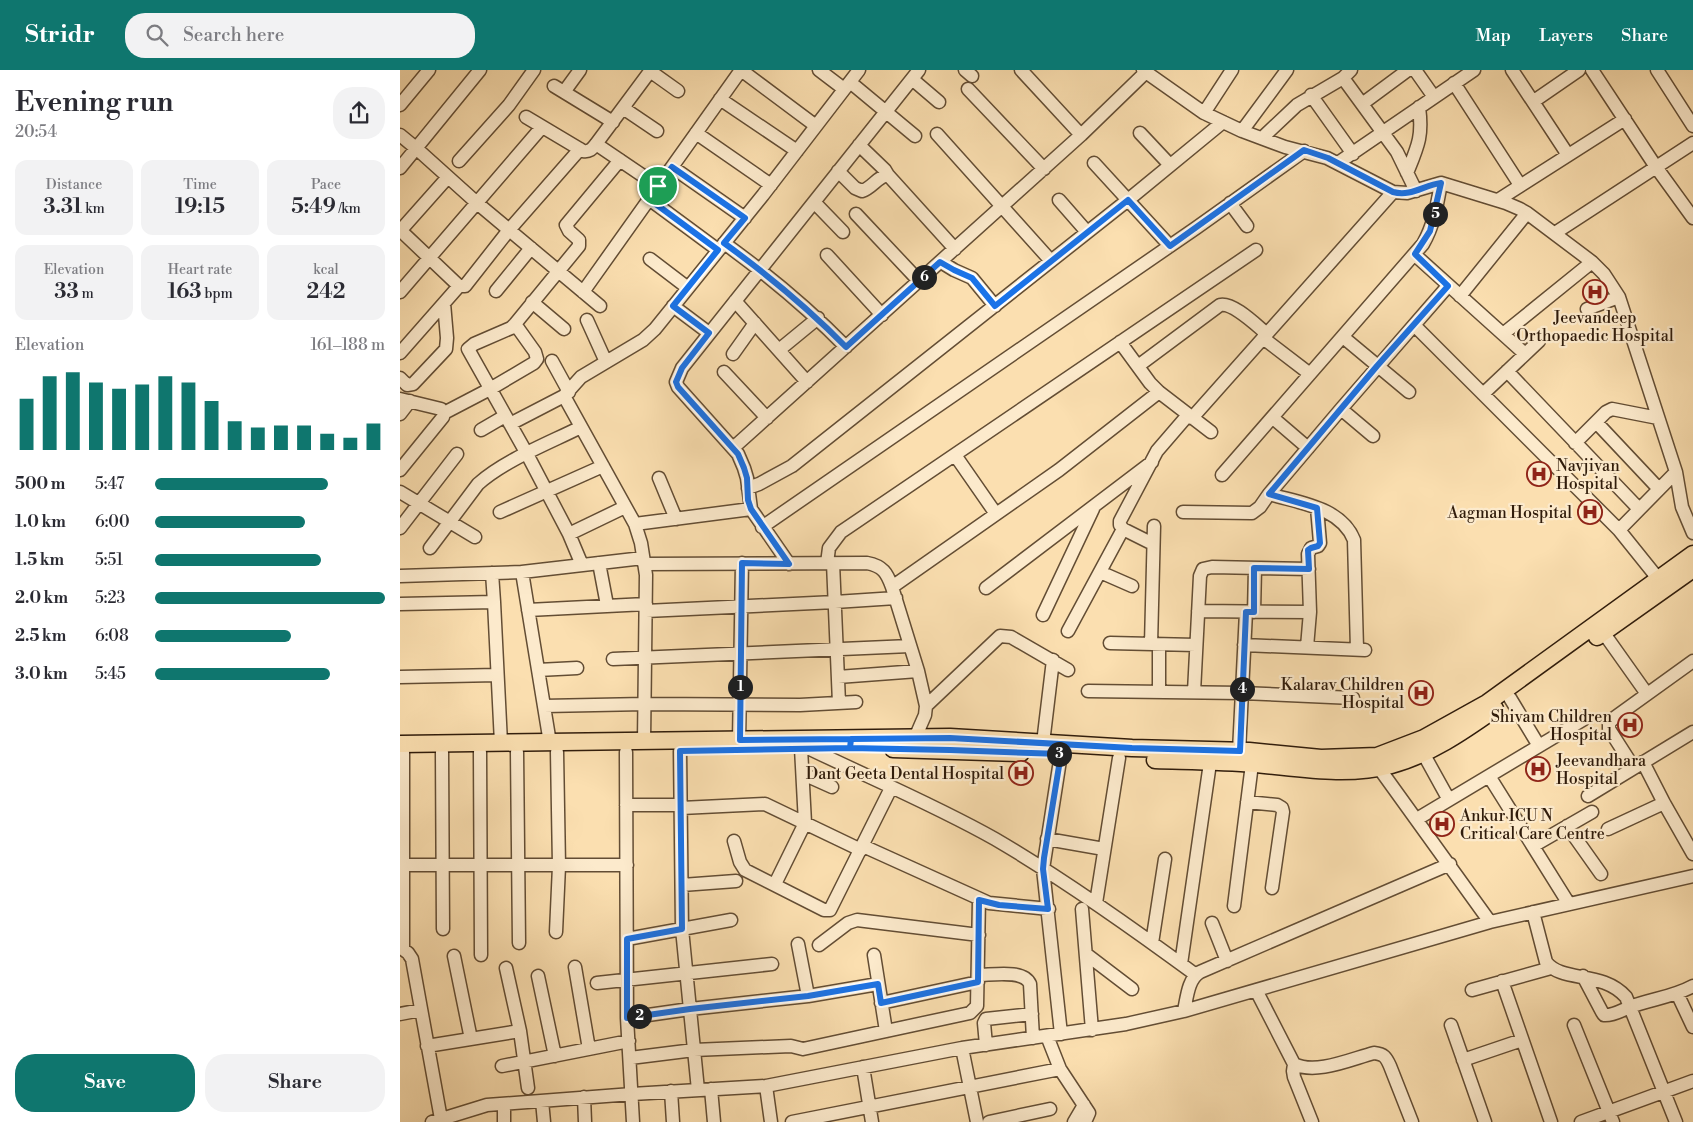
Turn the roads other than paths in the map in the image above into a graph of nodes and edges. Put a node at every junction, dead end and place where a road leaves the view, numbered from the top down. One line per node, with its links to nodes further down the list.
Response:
1 (429, 70): 31 (street)
2 (480, 70): 56 (street)
3 (534, 70): 63 (street)
4 (580, 70): 38 (street)
5 (741, 70): 27 (street); 40 (street)
6 (819, 70): 22 (street)
7 (859, 70): 22 (street)
8 (1021, 70): 49 (street)
9 (1287, 70): 44 (street)
10 (1408, 70): 30 (street)
11 (1415, 70): 26 (street)
12 (1512, 70): 28 (street)
13 (1579, 70): 28 (street)
14 (1592, 70): 37 (street)
15 (1658, 70): 41 (street)
16 (651, 71): 23 (street); 33 (street)
17 (1144, 71): 35 (street); 49 (street)
18 (1227, 72): 35 (street)
19 (916, 74): 29 (street); 34 (street)
20 (1347, 74): 25 (street); 30 (street)
21 (1463, 75): 26 (street); 77 (street)
22 (847, 86): 34 (street); 40 (street)
23 (678, 90)
24 (968, 90): 70 (street)
25 (1311, 95): 52 (street); 60 (street)
26 (1434, 97): 32 (street)
27 (720, 99): 45 (street); 59 (street)
28 (1534, 101): 61 (street)
29 (939, 102)
30 (1362, 104): 48 (street)
31 (400, 105)
32 (1419, 107): 48 (street); 72 (street)
33 (623, 108): 38 (street); 43 (street)
34 (886, 111): 51 (street); 55 (street)
35 (1204, 112): 39 (street)
36 (526, 117): 42 (street)
37 (1624, 119): 61 (street); 68 (street)
38 (613, 122): 54 (street)
39 (1223, 122): 44 (street); 66 (street)
40 (816, 126): 59 (street)
41 (1693, 126)
42 (542, 127): 57 (street); 85 (street)
43 (658, 131)
44 (1242, 131): 52 (street)
45 (696, 133): 67 (street); 76 (street)
46 (1140, 133): 66 (street)
47 (937, 134): 88 (street)
48 (1384, 134): 60 (street); 72 (street)
49 (1081, 135): 70 (street)
50 (400, 136): 56 (street)
51 (915, 136)
52 (1262, 138): 58 (street)
53 (1693, 143): 68 (street)
54 (596, 144): 57 (street); 62 (street)
55 (859, 145): 71 (street); 73 (street)
56 (417, 149): 69 (street); 74 (street)
57 (580, 149): 95 (street)
58 (1304, 150): 64 (street); 87 (street)
59 (797, 151): 76 (street)
60 (1353, 154): 64 (street)
61 (1568, 155): 77 (street)
62 (620, 160): 78 (street); 112 (street)
63 (459, 161)
64 (1338, 163): 80 (street)
65 (1094, 164): 83 (street)
66 (1170, 166): 83 (street)
67 (672, 167): 78 (street); 91 (street)
68 (1656, 167): 92 (street); 98 (street)
69 (400, 168)
70 (1044, 169): 88 (street)
71 (838, 171): 73 (street); 86 (street)
72 (1407, 173): 79 (street)
73 (888, 174): 102 (street)
74 (448, 177): 85 (street); 94 (street)
75 (1441, 183): 79 (street); 84 (street); 104 (street)
76 (770, 185): 91 (street)
77 (1520, 185): 84 (street)
78 (658, 186): 81 (street)
79 (1416, 191): 80 (street)
80 (1393, 192): 138 (street)
81 (649, 199): 100 (street); 119 (street)
82 (1059, 200): 97 (street)
83 (1128, 200): 97 (street); 99 (street)
84 (1498, 200): 89 (street)
85 (476, 202): 95 (street); 106 (street)
86 (814, 202): 96 (street); 111 (street)
87 (1230, 203): 93 (street); 99 (street)
88 (1002, 206): 102 (street); 108 (street)
89 (1528, 213): 98 (street); 120 (street)
90 (856, 214): 113 (street)
91 (745, 218): 100 (street)
92 (1693, 218)
93 (1246, 226)
94 (400, 230): 106 (street)
95 (509, 230): 101 (street); 114 (street)
96 (843, 232)
97 (1087, 232): 108 (street)
98 (1554, 233): 110 (street)
99 (1170, 246): 205 (street)
100 (721, 247): 111 (street); 116 (street)
101 (531, 248): 112 (street); 117 (street)
102 (955, 249): 109 (street)
103 (1256, 250): 141 (street)
104 (1415, 254): 115 (street); 139 (street)
105 (827, 255): 129 (street)
106 (429, 258): 114 (street); 118 (street)
107 (650, 259): 116 (street)
108 (1051, 261): 127 (street)
109 (940, 262): 113 (street); 127 (street)
110 (1592, 262): 121 (street); 137 (street)
111 (760, 269): 122 (street); 130 (street)
112 (558, 271): 119 (street); 123 (street)
113 (919, 281): 129 (street)
114 (459, 286): 124 (street)
115 (1448, 286): 120 (street); 134 (street)
116 (688, 288): 126 (street)
117 (496, 291)
118 (400, 292)
119 (582, 292): 125 (street)
120 (1460, 296): 137 (street)
121 (1619, 297): 128 (street); 168 (street)
122 (735, 301): 132 (street); 136 (street)
123 (532, 302): 133 (street); 135 (street)
124 (444, 303): 144 (street); 154 (street)
125 (600, 306)
126 (673, 306): 136 (street); 148 (street)
127 (995, 306): 187 (street)
128 (1587, 309)
129 (882, 315): 142 (street)
130 (818, 318): 142 (street); 143 (street)
131 (587, 320): 148 (street)
132 (755, 323): 143 (street); 145 (street)
133 (515, 324): 156 (street); 156 (street)
134 (1414, 325): 150 (street); 160 (street)
135 (564, 328)
136 (709, 333): 176 (street)
137 (1503, 334): 146 (street)
138 (1265, 336): 149 (street); 153 (street); 165 (street)
139 (1343, 337): 150 (street); 153 (street)
140 (1539, 341): 146 (street)
141 (1120, 342): 149 (street); 180 (street)
142 (846, 347): 155 (street)
143 (779, 350): 155 (street)
144 (400, 352)
145 (733, 354)
146 (1525, 354): 151 (street)
147 (552, 361): 159 (street)
148 (606, 362): 159 (street)
149 (1138, 366): 157 (street)
150 (1377, 366): 158 (street); 162 (street)
151 (1507, 371): 160 (street); 175 (street)
152 (724, 372): 166 (street)
153 (1310, 374): 167 (street)
154 (400, 378)
155 (807, 382): 166 (street)
156 (490, 389): 163 (street); 169 (street)
157 (1159, 392): 165 (street); 200 (street)
158 (1409, 392)
159 (566, 394): 169 (street); 171 (street)
160 (1483, 394): 208 (street)
161 (405, 400): 163 (street); 164 (street)
162 (1341, 409): 174 (street); 177 (street)
163 (444, 413): 183 (street)
164 (400, 414)
165 (1190, 416): 173 (street); 181 (street)
166 (767, 418): 176 (street)
167 (1273, 418): 177 (street); 185 (street)
168 (1658, 418): 170 (street); 184 (street)
169 (508, 420): 172 (street); 179 (street)
170 (1596, 422): 175 (street); 188 (street)
171 (582, 427): 179 (street); 182 (street)
172 (481, 430)
173 (1211, 432)
174 (1373, 436)
175 (1575, 443): 197 (street)
176 (733, 448): 187 (street)
177 (1308, 448): 191 (street)
178 (458, 454): 192 (street)
179 (527, 454): 189 (street); 202 (street)
180 (955, 454): 200 (street); 218 (street)
181 (1152, 462): 193 (street); 207 (street)
182 (603, 466): 189 (street); 194 (street)
183 (400, 470)
184 (1676, 472): 188 (street); 209 (street)
185 (1222, 475)
186 (658, 478): 201 (street)
187 (748, 488): 196 (street)
188 (1659, 489): 197 (street)
189 (546, 491): 198 (street); 210 (street)
190 (400, 492): 192 (street)
191 (1269, 494): 195 (street); 199 (street)
192 (419, 503): 202 (street); 206 (street)
193 (1095, 505): 230 (street); 242 (street)
194 (625, 507): 203 (street); 210 (street)
195 (1317, 508): 222 (street); 250 (street)
196 (751, 509): 201 (street); 205 (street)
197 (1639, 509): 208 (street)
198 (500, 512)
199 (1183, 512)
200 (996, 514): 231 (street)
201 (676, 519): 203 (street)
202 (450, 522): 211 (street); 213 (street)
203 (635, 524): 215 (street)
204 (1154, 526): 212 (street)
205 (762, 527): 219 (street)
206 (400, 528)
207 (1123, 529): 212 (street); 225 (street)
208 (1619, 530): 228 (street)
209 (1693, 533)
210 (569, 534): 220 (street)
211 (475, 537)
212 (1153, 544): 246 (street)
213 (430, 548)
214 (1693, 554): 228 (main road)
215 (644, 561): 216 (street); 217 (street); 237 (street)
216 (599, 563): 220 (street); 235 (street)
217 (742, 563): 219 (street); 236 (street)
218 (830, 563): 219 (street); 231 (street); 233 (street)
219 (789, 564)
220 (582, 565): 224 (street)
221 (1254, 568): 222 (street); 239 (street); 240 (street)
222 (1309, 569): 241 (street)
223 (1693, 569): 228 (main road)
224 (522, 572): 226 (street); 238 (street)
225 (1100, 572): 229 (street); 243 (street)
226 (492, 573): 227 (street); 232 (street)
227 (400, 576)
228 (1662, 584): 244 (main road); 290 (main road)
229 (1132, 586)
230 (986, 588)
231 (894, 592): 233 (street); 249 (street)
232 (494, 602): 234 (street); 261 (street)
233 (835, 602): 236 (street); 251 (street)
234 (400, 604)
235 (607, 605): 237 (street); 238 (street)
236 (742, 606): 237 (street); 252 (street)
237 (646, 607): 253 (street)
238 (528, 610): 258 (street)
239 (1198, 611): 240 (street); 248 (street)
240 (1250, 612): 241 (street); 247 (street)
241 (1310, 612): 250 (street)
242 (1043, 615)
243 (1068, 631)
244 (1603, 632): 268 (street); 270 (main road)
245 (1110, 644): 246 (street)
246 (1155, 644): 248 (street); 265 (street)
247 (1244, 644): 250 (street); 267 (street)
248 (1196, 645): 266 (street)
249 (910, 646): 251 (street); 260 (street)
250 (1307, 647)
251 (837, 649): 252 (street); 263 (street)
252 (741, 653): 253 (street); 274 (street)
253 (646, 657): 254 (street); 273 (street)
254 (613, 659)
255 (1053, 660): 259 (street); 276 (street); 283 (street)
256 (1693, 661): 268 (street)
257 (577, 668): 258 (street)
258 (538, 670): 275 (street)
259 (1068, 670)
260 (918, 671): 263 (street); 276 (street)
261 (497, 675): 262 (street); 282 (street)
262 (400, 677)
263 (838, 677): 272 (street)
264 (1088, 691): 265 (street)
265 (1159, 692): 266 (street)
266 (1194, 692): 267 (street)
267 (1242, 693): 269 (street); 290 (street)
268 (1647, 694): 300 (street)
269 (1353, 698)
270 (1510, 698): 285 (street); 295 (main road)
271 (856, 702): 272 (street)
272 (839, 703): 274 (street)
273 (645, 704): 274 (street); 275 (street); 281 (street)
274 (740, 705): 280 (street)
275 (544, 706): 286 (street)
276 (926, 706): 279 (street)
277 (1584, 719): 285 (street)
278 (1693, 733): 300 (street)
279 (916, 738): 283 (main road); 284 (main road)
280 (740, 740): 281 (main road); 284 (main road)
281 (644, 742): 286 (main road)
282 (501, 743): 286 (main road); 288 (main road)
283 (1044, 743): 290 (main road)
284 (850, 744): 287 (main road); 296 (main road)
285 (1539, 746): 303 (street)
286 (553, 747): 293 (main road); 294 (main road); 330 (street)
287 (805, 748): 289 (main road); 302 (street); 305 (street)
288 (401, 749): 291 (main road); 325 (street)
289 (680, 751): 294 (main road); 311 (street)
290 (1240, 751)
291 (442, 752): 292 (main road); 326 (street)
292 (480, 752): 293 (main road); 327 (street)
293 (517, 752): 328 (street)
294 (626, 752): 310 (street)
295 (1423, 753): 301 (main road); 307 (street)
296 (1061, 754): 297 (main road); 317 (street)
297 (1119, 758): 298 (main road); 321 (street)
298 (1210, 763): 299 (main road); 363 (street)
299 (1252, 764): 301 (main road); 308 (street)
300 (1638, 765): 306 (street); 309 (street)
301 (1379, 768): 313 (street)
302 (803, 774): 304 (street); 314 (street)
303 (1489, 776): 307 (street); 319 (street)
304 (832, 787)
305 (891, 788): 320 (street); 331 (street)
306 (1588, 796)
307 (1449, 800): 313 (street)
308 (1247, 802): 337 (street); 341 (street)
309 (1664, 803): 316 (street); 322 (street)
310 (626, 804): 311 (street); 329 (street)
311 (681, 807): 314 (street); 336 (street)
312 (1592, 812): 315 (street)
313 (1417, 819): 324 (street)
314 (805, 823): 320 (street); 335 (street)
315 (1567, 826): 319 (street); 332 (street)
316 (1608, 829)
317 (1047, 839): 321 (street); 331 (street)
318 (734, 841): 335 (street)
319 (1533, 846): 339 (street)
320 (862, 848): 335 (street); 338 (street)
321 (1104, 849): 340 (street)
322 (1693, 854)
323 (1165, 859): 353 (street)
324 (1450, 864): 345 (street); 361 (street)
325 (402, 865): 326 (street); 356 (street)
326 (444, 865): 327 (street); 347 (street)
327 (481, 865): 328 (street); 358 (street)
328 (517, 865): 330 (street); 352 (street)
329 (627, 865): 330 (street); 351 (street)
330 (559, 866): 349 (street)
331 (1043, 869): 340 (street); 342 (street)
332 (1601, 874)
333 (1693, 876): 339 (street)
334 (736, 881): 336 (street)
335 (774, 884)
336 (682, 885): 348 (street)
337 (1272, 888)
338 (979, 900): 342 (street); 350 (street)
339 (1569, 904): 343 (street)
340 (1099, 905): 353 (street); 357 (street)
341 (1234, 906)
342 (1048, 909): 396 (street)
343 (1533, 912): 345 (street); 366 (street)
344 (731, 920): 348 (street)
345 (1490, 922): 378 (street)
346 (1212, 923): 361 (street)
347 (444, 929)
348 (682, 929): 351 (street); 367 (street)
349 (556, 932)
350 (978, 936): 355 (street); 371 (street)
351 (627, 939): 372 (street)
352 (519, 943)
353 (1152, 943): 363 (street)
354 (798, 944): 381 (street)
355 (819, 945)
356 (402, 948): 385 (street)
357 (1086, 954): 377 (street); 393 (street)
358 (481, 955)
359 (874, 955): 375 (street)
360 (454, 956): 399 (street)
361 (1227, 960): 368 (street)
362 (772, 964): 367 (street)
363 (1181, 964): 368 (street)
364 (575, 967): 405 (street)
365 (506, 968): 394 (street)
366 (1551, 968): 370 (street); 373 (street)
367 (686, 973): 372 (street); 384 (street)
368 (1196, 975): 386 (street)
369 (538, 976): 407 (street)
370 (1583, 976): 383 (street); 383 (street)
371 (978, 979): 382 (street); 388 (street); 395 (street)
372 (627, 980): 374 (street); 389 (street)
373 (1502, 982): 379 (street); 400 (street)
374 (597, 983)
375 (878, 984): 381 (street); 382 (street)
376 (1693, 986): 380 (street)
377 (1132, 989)
378 (1256, 990): 386 (street); 411 (street)
379 (1472, 990)
380 (1677, 993): 383 (street); 392 (street)
381 (808, 996): 384 (street)
382 (881, 1003): 395 (street)
383 (1631, 1007): 422 (street)
384 (690, 1009): 389 (street); 406 (street)
385 (421, 1010): 387 (street); 403 (street)
386 (1184, 1011): 393 (street)
387 (400, 1014)
388 (1032, 1014): 398 (street); 402 (street)
389 (627, 1018): 401 (street)
390 (1451, 1024): 409 (street)
391 (1574, 1025): 431 (street)
392 (1693, 1028)
393 (1092, 1030): 396 (street)
394 (520, 1031): 399 (street); 410 (street)
395 (886, 1031): 406 (street)
396 (1061, 1034): 397 (street)
397 (1047, 1036): 398 (street); 414 (street)
398 (1033, 1038): 402 (street)
399 (471, 1039): 403 (street)
400 (1522, 1040): 409 (street); 449 (street)
401 (629, 1041): 405 (street); 408 (street)
402 (986, 1045): 404 (street)
403 (428, 1046): 432 (street)
404 (962, 1048): 413 (street); 418 (street)
405 (588, 1049): 407 (street)
406 (694, 1050): 408 (street); 420 (street)
407 (555, 1056): 410 (street)
408 (630, 1058): 423 (street)
409 (1463, 1060): 448 (street)
410 (525, 1062): 412 (street); 417 (street)
411 (1294, 1064): 446 (street); 447 (street)
412 (502, 1066)
413 (863, 1067): 416 (street); 428 (street)
414 (1060, 1069): 418 (street); 427 (street)
415 (1693, 1081): 422 (street)
416 (766, 1086): 419 (street); 439 (street)
417 (528, 1088)
418 (970, 1088): 428 (street); 442 (street)
419 (711, 1089): 420 (street); 438 (street)
420 (698, 1090): 421 (street)
421 (671, 1092): 423 (street); 437 (street)
422 (1665, 1092): 431 (street); 451 (street)
423 (632, 1094): 424 (street); 436 (street)
424 (584, 1098): 425 (street); 435 (street)
425 (542, 1101): 426 (street); 434 (street)
426 (504, 1104): 430 (street); 433 (street)
427 (1084, 1105): 444 (street); 445 (street)
428 (870, 1108): 440 (street); 441 (street)
429 (1050, 1109): 443 (street)
430 (460, 1117): 432 (street)
431 (1611, 1117): 450 (street)
432 (436, 1120)
433 (504, 1122)
434 (544, 1122)
435 (585, 1122)
436 (633, 1122)
437 (672, 1122)
438 (714, 1122)
439 (771, 1122)
440 (792, 1122)
441 (872, 1122)
442 (977, 1122)
443 (989, 1122)
444 (1074, 1122)
445 (1086, 1122)
446 (1312, 1122)
447 (1412, 1122)
448 (1485, 1122)
449 (1551, 1122)
450 (1581, 1122)
451 (1676, 1122)

